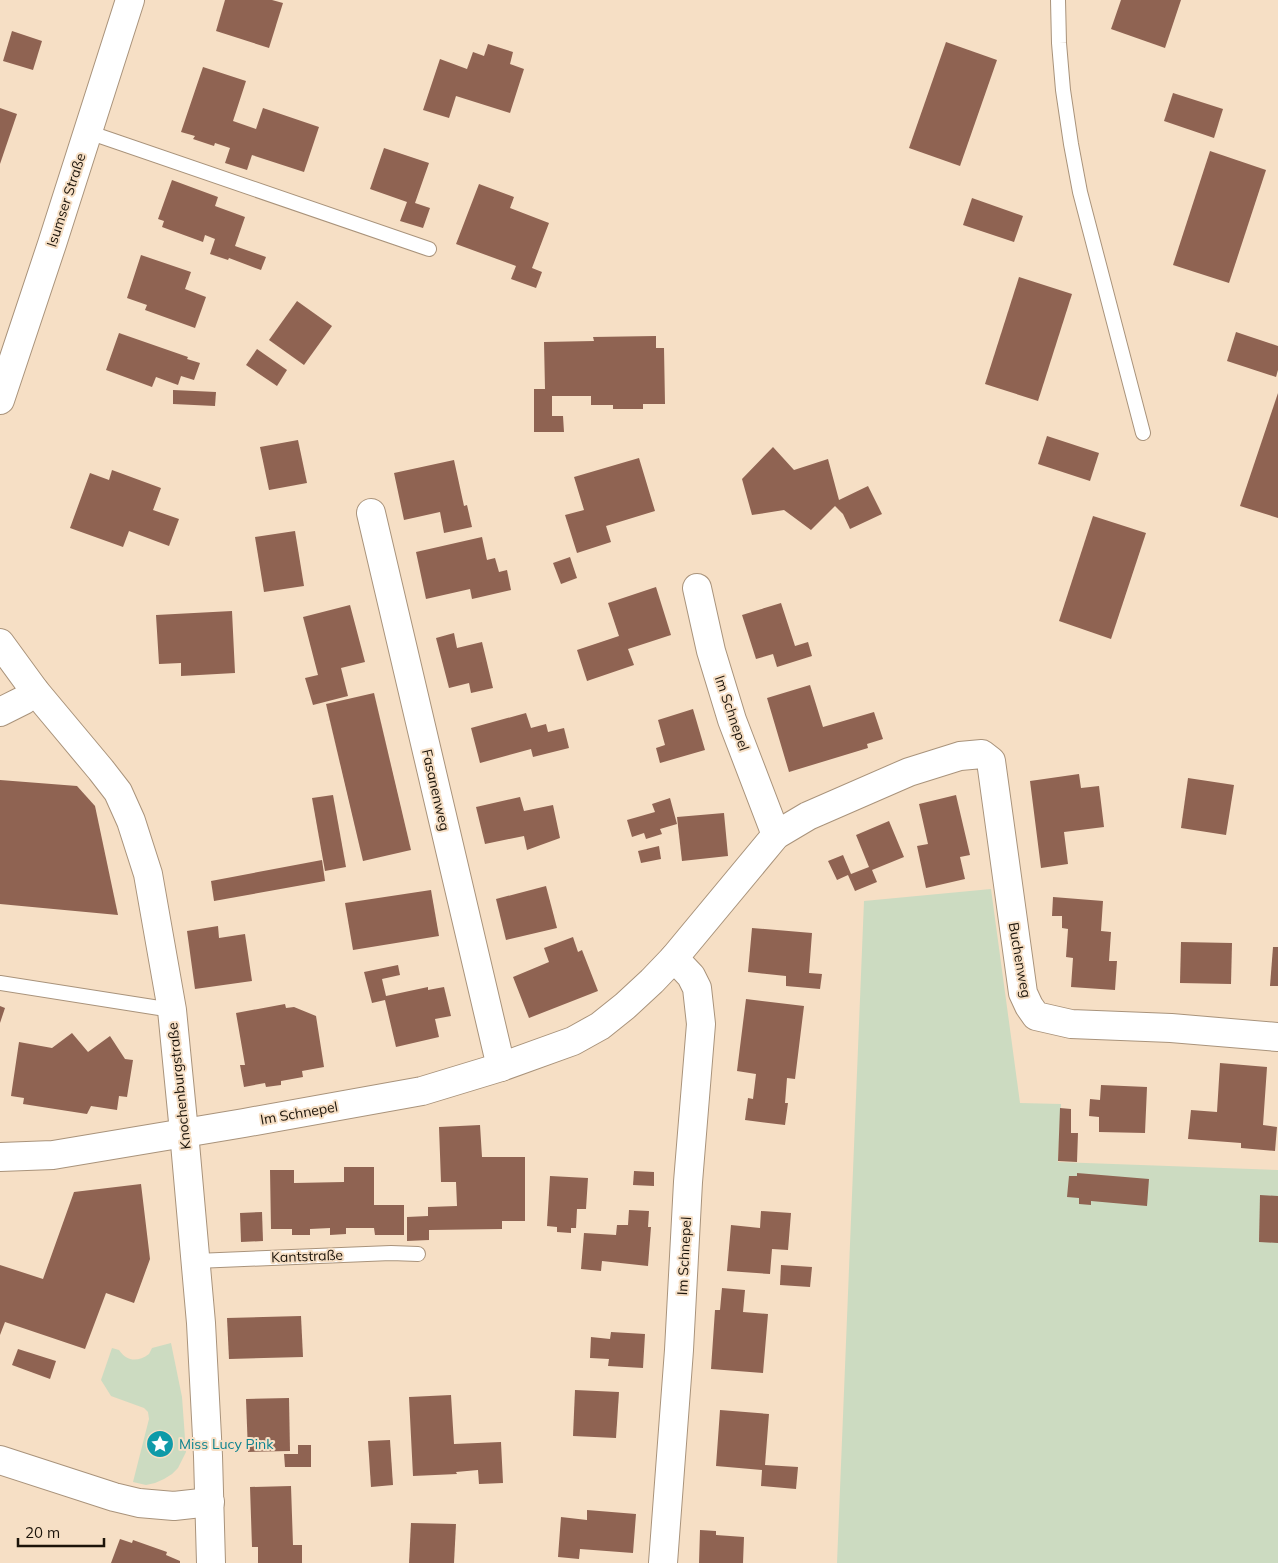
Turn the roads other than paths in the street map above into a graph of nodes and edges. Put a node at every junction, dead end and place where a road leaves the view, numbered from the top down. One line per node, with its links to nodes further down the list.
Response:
1 (1058, 0): 6 (lane)
2 (127, 1): 3 (street, Isumser Straße)
3 (88, 132): 4 (lane); 5 (street, Isumser Straße)
4 (428, 249)
5 (0, 400)
6 (1143, 433)
7 (371, 513): 18 (street, Fasanenweg)
8 (697, 588): 13 (street, Im Schnepel)
9 (2, 652): 10 (street, Knochenburgstraße)
10 (35, 691): 11 (street); 16 (street, Knochenburgstraße)
11 (0, 712)
12 (982, 754): 13 (street, Im Schnepel); 17 (street, Buchenweg)
13 (776, 835): 14 (street, Im Schnepel)
14 (674, 958): 18 (street, Im Schnepel); 26 (street, Im Schnepel)
15 (0, 983): 16 (lane)
16 (172, 1010): 19 (street, Knochenburgstraße)
17 (1278, 1037)
18 (501, 1066): 19 (street, Im Schnepel)
19 (184, 1132): 20 (street, Im Schnepel); 22 (street, Knochenburgstraße)
20 (0, 1157)
21 (418, 1254): 22 (lane, Kantstraße)
22 (196, 1261): 24 (street, Knochenburgstraße)
23 (0, 1460): 24 (street)
24 (210, 1502): 25 (street, Knochenburgstraße)
25 (211, 1563)
26 (663, 1563)

